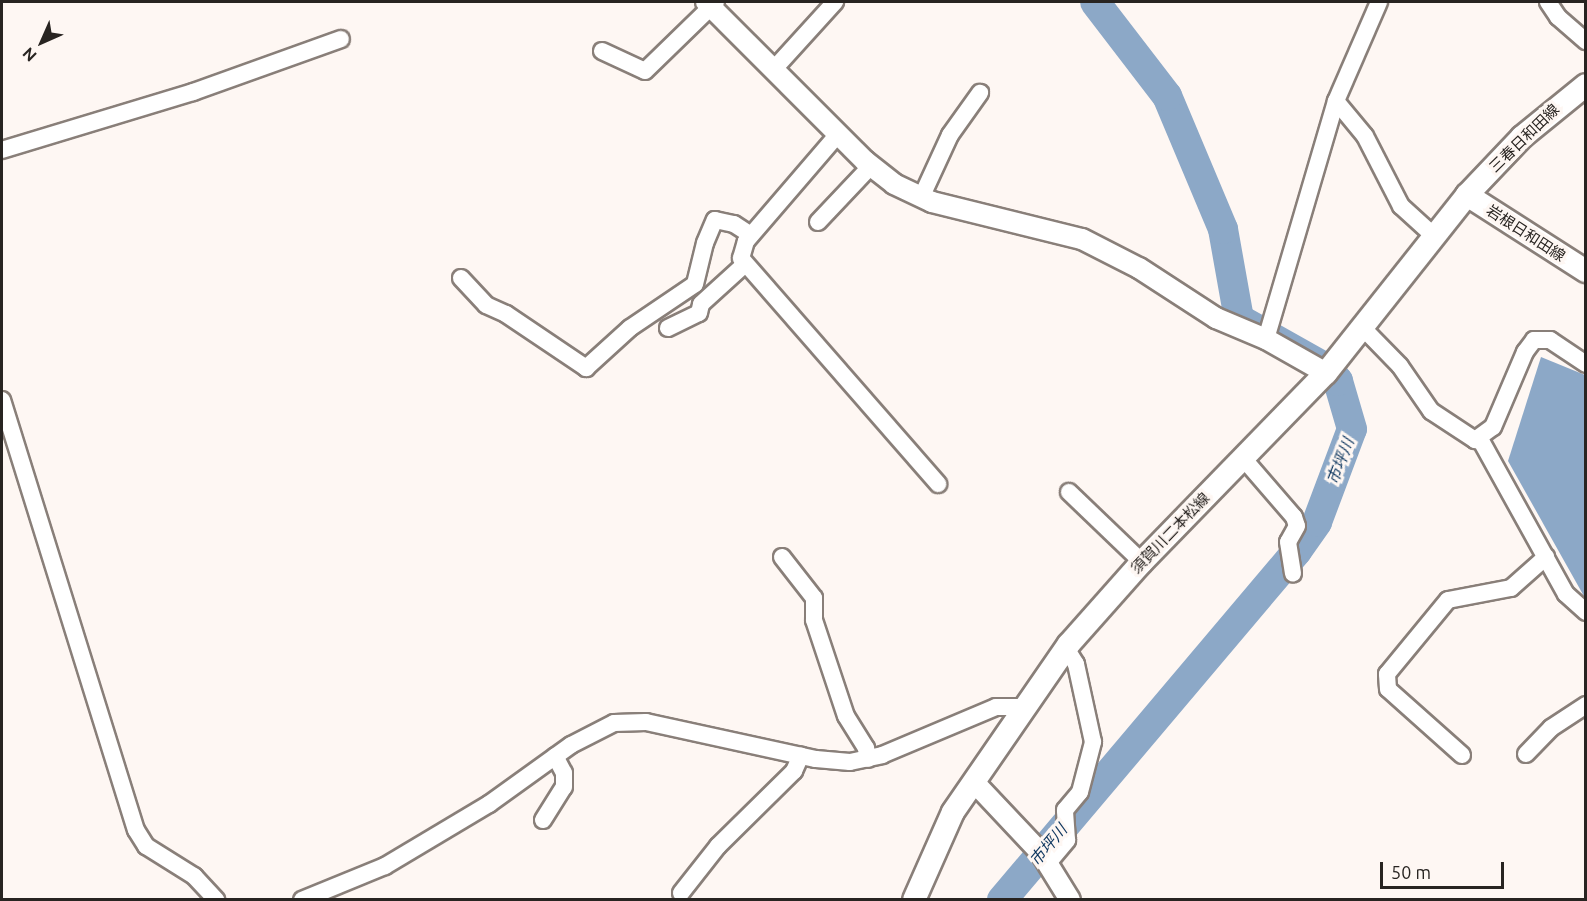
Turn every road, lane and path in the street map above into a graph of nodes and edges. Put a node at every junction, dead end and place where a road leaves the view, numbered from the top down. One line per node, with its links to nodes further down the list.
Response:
1 (835, 2): 8 (street)
2 (1379, 2): 11 (street)
3 (1548, 2): 6 (street)
4 (711, 3): 7 (street); 8 (street)
5 (341, 39): 13 (street)
6 (1586, 41)
7 (602, 51)
8 (774, 69): 12 (street)
9 (1586, 85): 15 (main road, 三春日和田線)
10 (980, 93): 16 (street)
11 (1336, 101): 19 (street); 25 (street)
12 (839, 134): 14 (street); 18 (street)
13 (2, 150)
14 (871, 166): 16 (street); 17 (street)
15 (1467, 195): 19 (main road, 須賀川二本松線); 21 (main road, 岩根日和田線)
16 (921, 198): 25 (street)
17 (818, 222)
18 (751, 236): 20 (street); 22 (street)
19 (1434, 236): 23 (main road, 須賀川二本松線)
20 (744, 265): 24 (street); 31 (street)
21 (1586, 271)
22 (461, 278)
23 (1362, 327): 27 (main road, 須賀川二本松線); 29 (street)
24 (668, 328)
25 (1266, 339): 27 (street)
26 (1586, 364): 29 (street)
27 (1326, 372): 30 (main road, 須賀川二本松線)
28 (2, 400): 50 (street)
29 (1480, 439): 34 (street)
30 (1243, 458): 35 (main road, 須賀川二本松線); 36 (street)
31 (938, 484)
32 (1069, 492): 35 (street)
33 (782, 557): 45 (street)
34 (1546, 558): 37 (street); 43 (street)
35 (1142, 562): 38 (main road, 須賀川二本松線)
36 (1293, 574)
37 (1586, 612)
38 (1066, 648): 40 (main road, 須賀川二本松線); 48 (street)
39 (1586, 705): 41 (street)
40 (1024, 707): 45 (street); 46 (main road, 須賀川二本松線)
41 (1526, 754)
42 (801, 755): 44 (street); 45 (street); 49 (street)
43 (1462, 755)
44 (555, 756): 47 (street); 51 (street)
45 (868, 759)
46 (974, 782): 48 (street); 52 (main road, 須賀川二本松線)
47 (543, 820)
48 (1048, 863): 53 (street)
49 (681, 893)
50 (216, 900)
51 (302, 900)
52 (914, 900)
53 (1070, 900)

